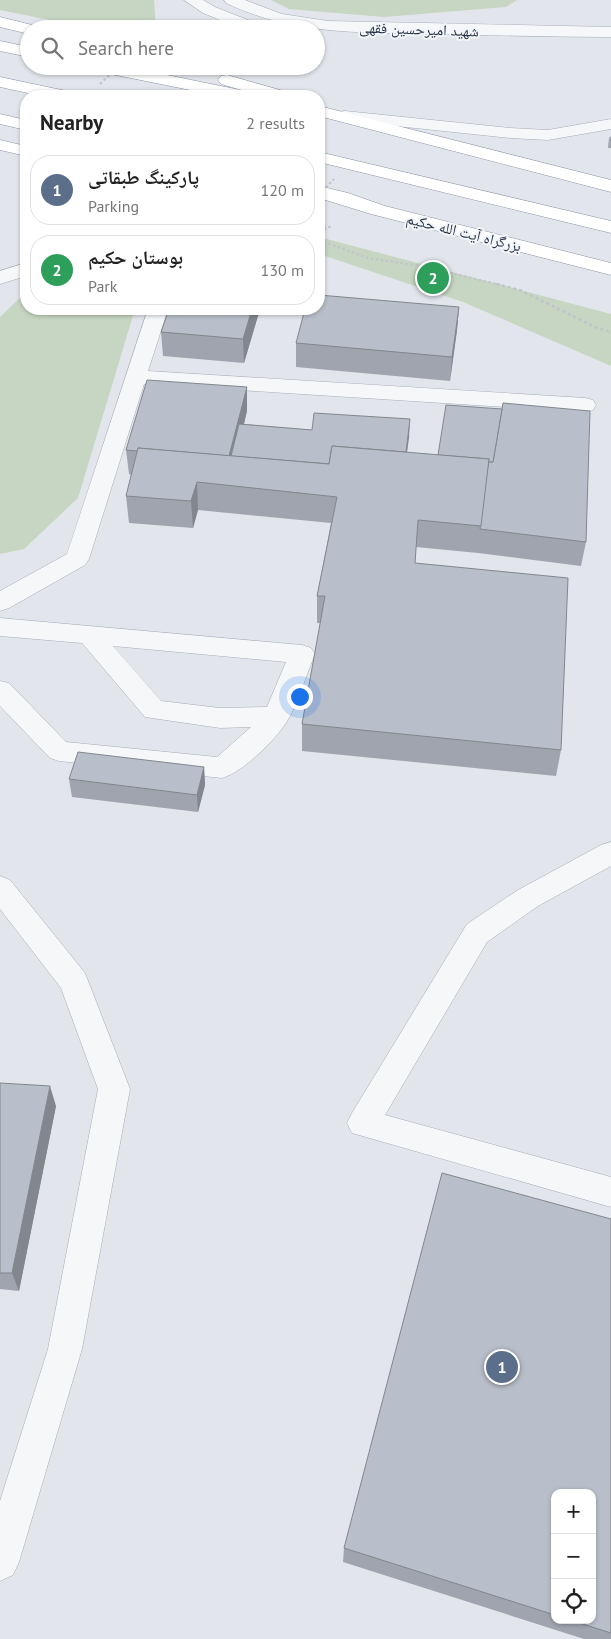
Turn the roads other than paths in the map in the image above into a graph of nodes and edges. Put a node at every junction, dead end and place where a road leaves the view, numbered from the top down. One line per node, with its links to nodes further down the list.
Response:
1 (192, 0): 3 (street)
2 (232, 0): 4 (street, شهید امیرحسین فقهی)
3 (235, 20)
4 (288, 20)
5 (0, 22): 7 (highway)
6 (325, 25): 8 (street, شهید امیرحسین فقهی)
7 (20, 27)
8 (611, 32)
9 (325, 39): 11 (street, شهید امیرحسین فقهی)
10 (0, 46): 12 (highway)
11 (456, 46)
12 (20, 50)
13 (141, 75): 17 (highway)
14 (212, 75): 18 (highway)
15 (0, 82): 16 (highway)
16 (37, 90)
17 (215, 90)
18 (261, 90)
19 (325, 111): 20 (highway)
20 (345, 116): 23 (street); 27 (highway)
21 (0, 120): 22 (highway)
22 (20, 124)
23 (611, 124)
24 (0, 146): 25 (highway)
25 (20, 150)
26 (325, 158): 33 (highway)
27 (522, 162): 28 (street); 29 (highway)
28 (611, 180)
29 (611, 186)
30 (325, 194): 32 (highway, بزرگراه آیت الله حکیم)
31 (325, 203): 32 (highway)
32 (378, 210): 34 (highway, بزرگراه آیت الله حکیم)
33 (611, 227)
34 (611, 269)
35 (20, 271): 36 (street)
36 (0, 278)
37 (156, 315): 38 (street)
38 (137, 377): 39 (street); 40 (street)
39 (585, 404)
40 (0, 602)
41 (0, 627): 42 (street)
42 (89, 635): 44 (street); 44 (street)
43 (0, 690): 44 (street)
44 (276, 717)
45 (611, 853): 47 (street)
46 (0, 888): 48 (street)
47 (611, 1192)
48 (0, 1562)

